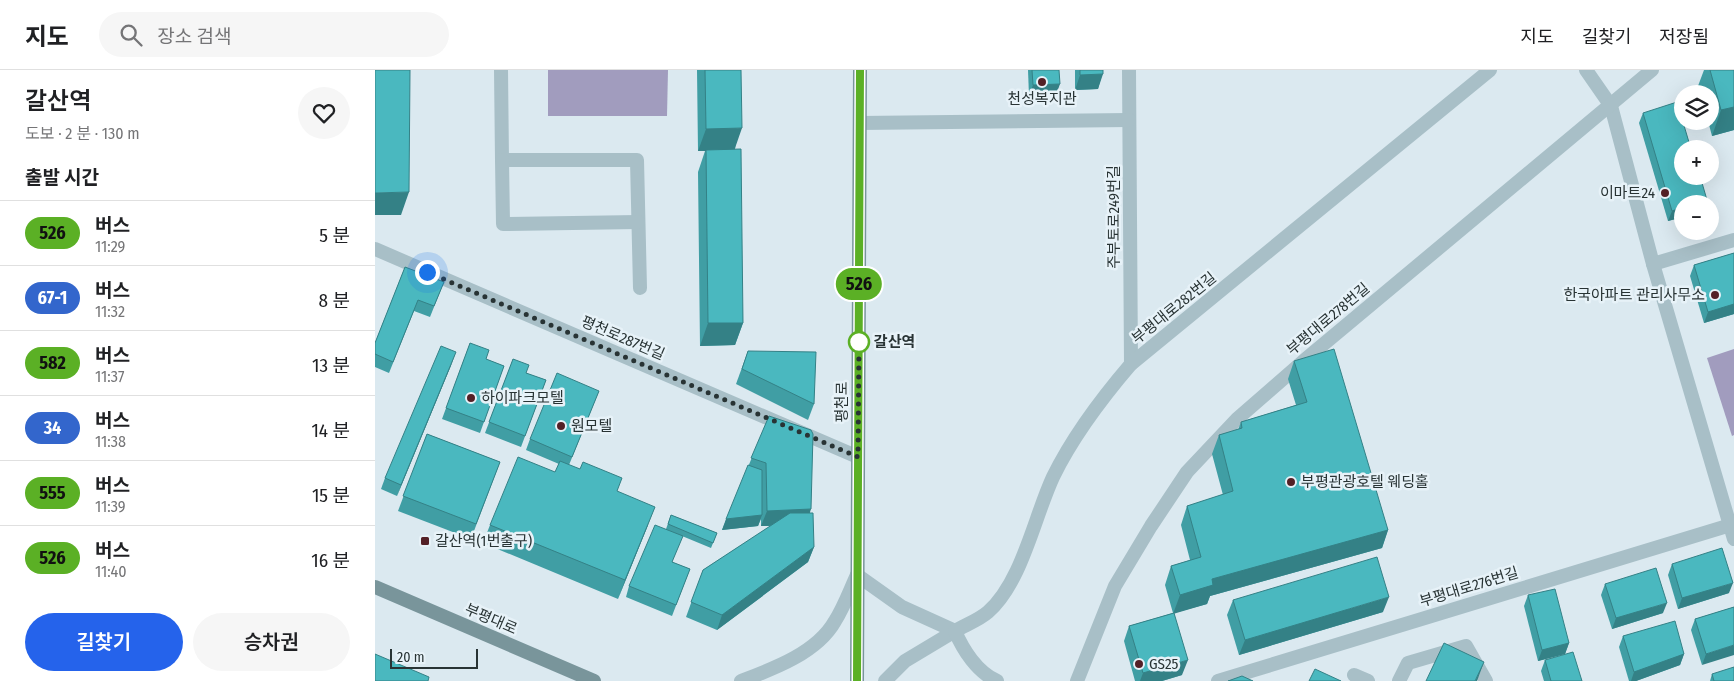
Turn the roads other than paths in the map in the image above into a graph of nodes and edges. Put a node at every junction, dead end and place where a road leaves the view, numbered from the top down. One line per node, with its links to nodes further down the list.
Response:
1 (501, 70): 10 (street)
2 (860, 70): 9 (main road, 평천로)
3 (1129, 70): 8 (street, 주부토로249번길)
4 (1490, 70): 16 (street, 부평대로282번길)
5 (1586, 70): 7 (street)
6 (1652, 70): 7 (street, 부평대로278번길)
7 (1611, 106): 14 (street); 29 (street, 부평대로278번길)
8 (1129, 120): 9 (street); 16 (street, 주부토로249번길)
9 (860, 123): 17 (main road, 평천로)
10 (503, 160): 11 (street); 11 (street)
11 (638, 222): 15 (street)
12 (1734, 240): 14 (street)
13 (375, 249): 17 (street, 평천로287번길)
14 (1653, 264): 18 (street)
15 (640, 288)
16 (1131, 364): 22 (street, 부평대로282번길)
17 (858, 457): 20 (main road, 평천로)
18 (1732, 524): 19 (street); 30 (street, 부평대로276번길)
19 (1734, 539)
20 (857, 575): 22 (street); 25 (street); 26 (main road, 평천로)
21 (375, 587): 24 (main road, 부평대로)
22 (955, 630): 27 (street, 부평대로282번길); 28 (street)
23 (1354, 675): 31 (street)
24 (594, 681)
25 (741, 681)
26 (857, 681)
27 (885, 681)
28 (997, 681)
29 (1077, 681)
30 (1218, 681)
31 (1368, 681)
32 (1399, 681): 33 (street)
33 (1485, 681)

